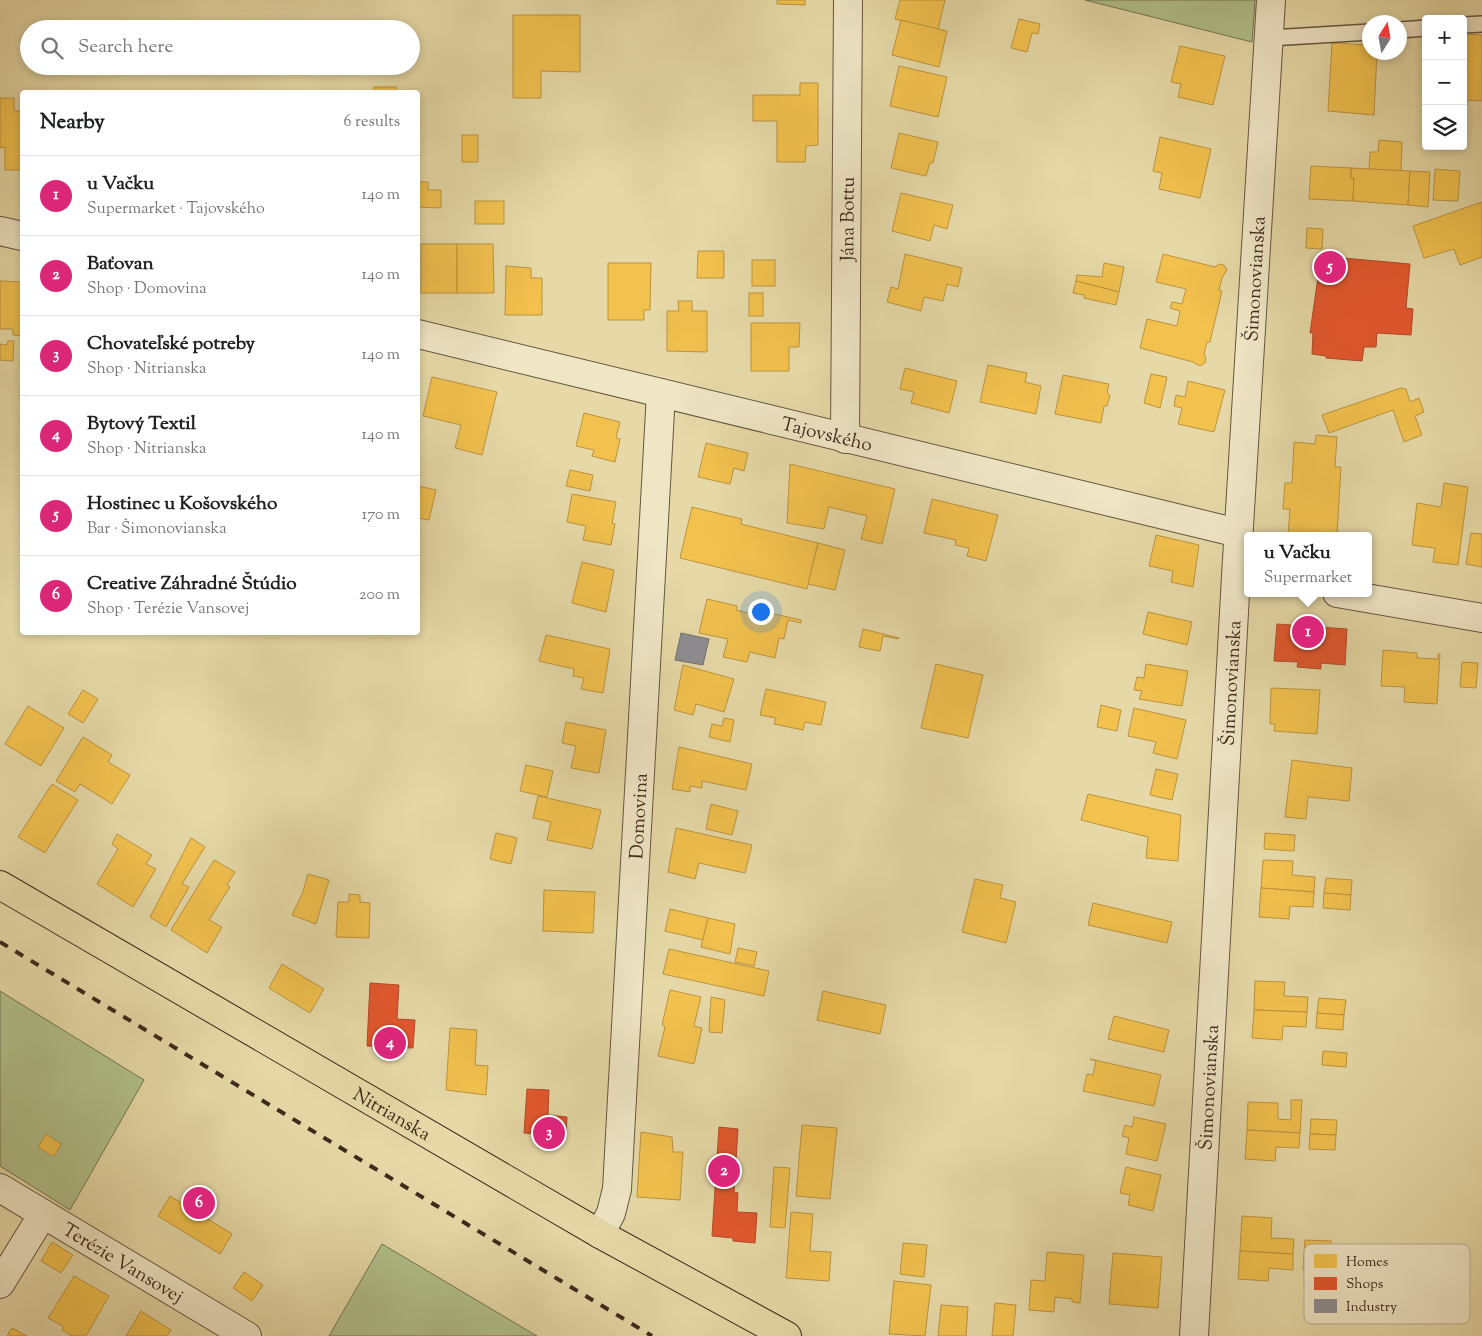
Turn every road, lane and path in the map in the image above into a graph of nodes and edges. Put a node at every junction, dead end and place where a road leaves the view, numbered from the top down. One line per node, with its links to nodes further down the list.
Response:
1 (848, 0): 13 (street, Jána Bottu)
2 (1271, 0): 8 (street, Šimonovianska)
3 (1482, 24): 4 (lane)
4 (1467, 25)
5 (1422, 28): 6 (lane)
6 (1407, 29)
7 (1362, 32): 8 (lane)
8 (1269, 38): 14 (street, Šimonovianska)
9 (0, 231): 10 (street)
10 (20, 236)
11 (420, 334): 12 (street, Tajovského)
12 (661, 393): 13 (street, Tajovského); 21 (street, Domovina)
13 (845, 439): 14 (street, Tajovského)
14 (1238, 533): 15 (street, Šimonovianska)
15 (1242, 577): 25 (street, Šimonovianska)
16 (1360, 597): 17 (street)
17 (1482, 618)
18 (0, 885): 21 (main road, Nitrianska)
19 (0, 1188): 20 (street, Terézie Vansovej)
20 (43, 1214): 22 (street); 23 (street, Terézie Vansovej)
21 (600, 1234): 24 (main road, Nitrianska)
22 (0, 1284)
23 (247, 1336)
24 (787, 1336)
25 (1194, 1336)

